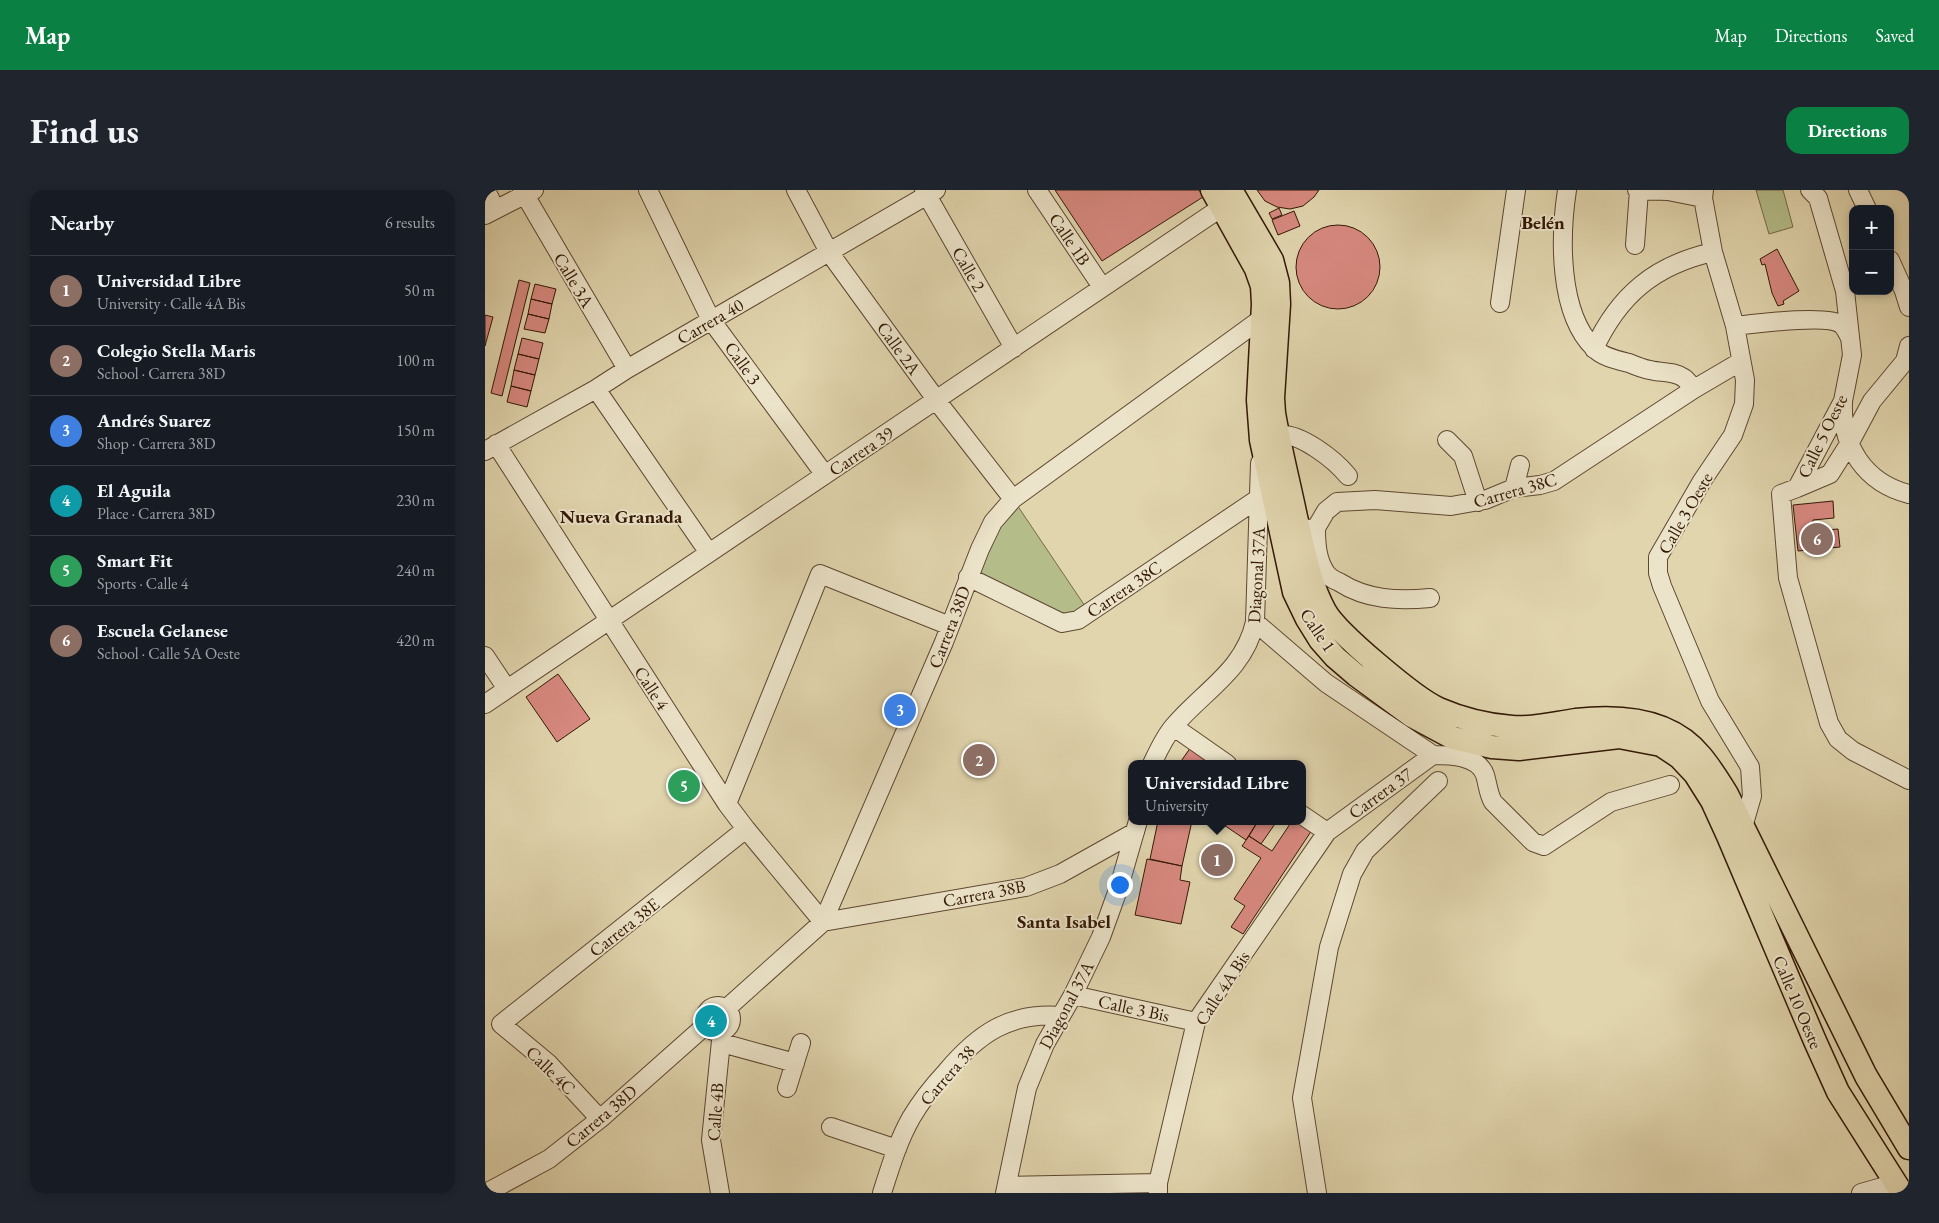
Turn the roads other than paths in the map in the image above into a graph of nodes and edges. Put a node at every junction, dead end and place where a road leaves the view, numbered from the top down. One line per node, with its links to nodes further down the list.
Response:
1 (647, 190): 23 (street, Calle 3)
2 (796, 190): 16 (street, Calle 2A)
3 (1037, 190): 19 (street, Calle 1B)
4 (1516, 190): 20 (street)
5 (1638, 190): 11 (street); 15 (street)
6 (1810, 190): 25 (street, Calle 5 Oeste)
7 (1858, 190): 14 (street)
8 (527, 192): 13 (street); 30 (street, Calle 3A)
9 (929, 192): 16 (street, Carrera 40); 27 (street, Calle 2)
10 (1564, 194): 28 (street)
11 (1703, 194): 17 (street, Calle 3 Oeste)
12 (1225, 196): 19 (street, Carrera 39); 22 (main road, Calle 1); 35 (main road, Calle 1)
13 (490, 200)
14 (1865, 205)
15 (1635, 245)
16 (829, 252): 23 (street, Carrera 40); 33 (street, Calle 2A)
17 (1713, 252): 24 (street, Calle 3 Oeste); 28 (street)
18 (1894, 269): 21 (street)
19 (1102, 287): 27 (street, Carrera 39)
20 (1500, 304)
21 (1909, 307)
22 (1261, 319): 35 (main road, Calle 1); 46 (street, Carrera 38D)
23 (711, 320): 30 (street, Carrera 40); 40 (street, Calle 3)
24 (1735, 326): 25 (street); 29 (street, Calle 3 Oeste)
25 (1850, 338): 34 (street, Calle 5 Oeste)
26 (1909, 346): 37 (street)
27 (1014, 348): 33 (street, Carrera 39)
28 (1595, 349): 32 (street)
29 (1740, 362): 32 (street, Carrera 38C); 69 (street, Calle 3 Oeste)
30 (627, 369): 31 (street, Carrera 40)
31 (596, 389): 38 (street, Carrera 40); 49 (street)
32 (1694, 389): 42 (street, Carrera 38C)
33 (936, 400): 40 (street, Carrera 39); 46 (street, Calle 2A)
34 (1843, 401): 37 (street); 43 (street, Calle 5 Oeste)
35 (1269, 437): 41 (street); 45 (street, Diagonal 37A); 48 (main road, Calle 1); 65 (main road, Calle 1)
36 (1447, 440): 47 (street)
37 (1849, 444): 43 (street); 44 (street)
38 (491, 447): 52 (street, Calle 4)
39 (1520, 465): 42 (street)
40 (825, 475): 49 (street, Carrera 39)
41 (1349, 476)
42 (1514, 488): 47 (street, Carrera 38C)
43 (1789, 491): 62 (street)
44 (1909, 494)
45 (1259, 498): 50 (street, Carrera 38C); 53 (street, Diagonal 37A)
46 (1013, 500): 50 (street, Carrera 38D)
47 (1478, 502): 48 (street, Carrera 38C)
48 (1308, 529): 51 (street); 65 (main road, Calle 1)
49 (709, 553): 52 (street, Carrera 39)
50 (968, 577): 54 (street, Carrera 38D)
51 (1430, 598)
52 (608, 621): 56 (street, Carrera 39); 66 (street, Calle 4)
53 (1255, 622): 58 (street, Diagonal 37A); 59 (street)
54 (950, 626): 66 (street); 72 (street, Carrera 38D)
55 (485, 656): 56 (street)
56 (507, 689): 57 (street, Carrera 39)
57 (485, 704)
58 (1174, 726): 60 (street, Diagonal 37A); 61 (street)
59 (1433, 755): 64 (street); 71 (street, Carrera 37)
60 (1154, 760)
61 (1221, 760)
62 (1909, 780)
63 (1438, 781): 95 (street)
64 (1670, 786)
65 (1716, 793): 69 (main road, Calle 10 Oeste); 80 (main road, Calle 10 Oeste)
66 (727, 804): 70 (street, Calle 4)
67 (1306, 818): 71 (street)
68 (1137, 827): 72 (street, Carrera 38B); 73 (street, Diagonal 37A)
69 (1743, 827): 78 (main road, Calle 10 Oeste)
70 (746, 829): 72 (street, Calle 4); 77 (street, Carrera 38E)
71 (1327, 832): 76 (street, Calle 4A Bis)
72 (823, 922): 74 (street, Carrera 38D)
73 (1073, 995): 75 (street, Diagonal 37A); 76 (street, Calle 3 Bis)
74 (726, 1008): 79 (street, Calle 4B)
75 (1061, 1016): 88 (street, Carrera 38); 91 (street, Diagonal 37A)
76 (1196, 1022): 89 (street, Calle 4A Bis)
77 (501, 1024): 84 (street, Calle 4C)
78 (1842, 1027): 80 (main road); 86 (main road, Calle 10 Oeste)
79 (717, 1033): 82 (street); 84 (street, Carrera 38D); 93 (street, Calle 4B)
80 (1815, 1041): 90 (main road, Calle 10 Oeste)
81 (801, 1043): 82 (street)
82 (795, 1063): 83 (street)
83 (787, 1088)
84 (600, 1119): 92 (street, Carrera 38D)
85 (831, 1127): 88 (street)
86 (1903, 1129): 87 (main road, Calle 10 Oeste)
87 (1909, 1148)
88 (897, 1149): 94 (street, Carrera 38)
89 (1158, 1188): 91 (street)
90 (1899, 1188): 96 (street)
91 (1006, 1189)
92 (486, 1193)
93 (720, 1193)
94 (882, 1193)
95 (1317, 1193)
96 (1861, 1193)

